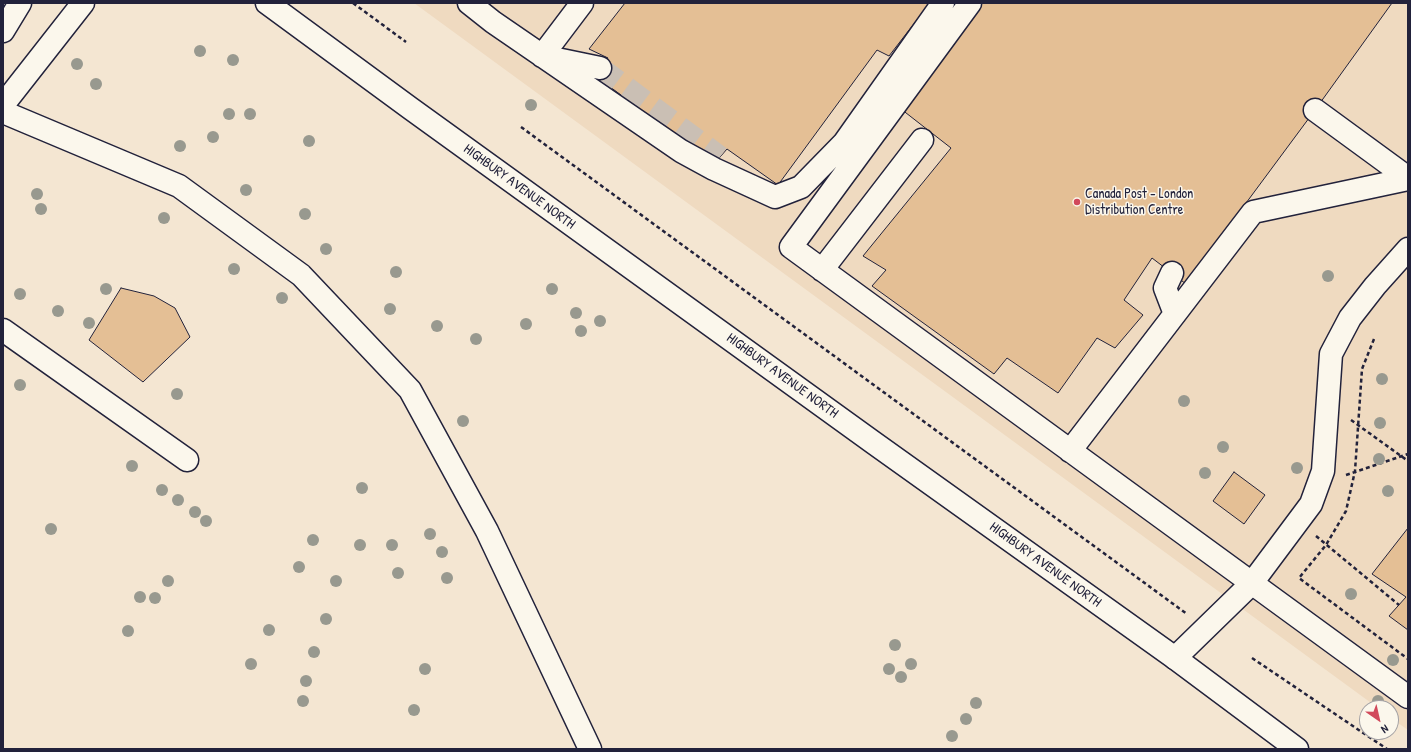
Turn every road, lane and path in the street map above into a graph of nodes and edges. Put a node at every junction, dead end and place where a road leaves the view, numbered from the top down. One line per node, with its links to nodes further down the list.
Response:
1 (20, 3): 9 (main road)
2 (83, 3): 13 (main road)
3 (267, 3): 41 (main road, HIGHBURY AVENUE NORTH)
4 (353, 3): 10 (path)
5 (469, 3): 11 (main road)
6 (582, 3): 11 (main road)
7 (943, 3): 20 (main road)
8 (970, 3): 22 (main road)
9 (3, 31)
10 (406, 42)
11 (542, 56): 12 (main road); 20 (main road)
12 (600, 68)
13 (3, 105)
14 (1315, 110): 19 (main road)
15 (3, 112): 45 (main road)
16 (521, 127): 40 (path)
17 (922, 140): 22 (main road)
18 (720, 157): 20 (main road)
19 (1408, 179): 24 (main road)
20 (755, 189)
21 (1408, 249): 38 (main road)
22 (822, 270): 29 (main road)
23 (1172, 273): 24 (main road)
24 (1175, 314): 29 (main road)
25 (3, 330): 32 (main road)
26 (1374, 339): 28 (path)
27 (1346, 417): 28 (path)
28 (1358, 425): 31 (path); 34 (path)
29 (1070, 450): 38 (main road)
30 (1408, 454): 31 (path)
31 (1401, 456): 33 (path); 34 (path)
32 (187, 460)
33 (1408, 461)
34 (1355, 471): 35 (path); 37 (path)
35 (1341, 477)
36 (1316, 536): 37 (path)
37 (1326, 545): 39 (path); 43 (path)
38 (1252, 583): 41 (main road); 44 (main road)
39 (1399, 605)
40 (1187, 614)
41 (1175, 658): 46 (main road, HIGHBURY AVENUE NORTH)
42 (1252, 658): 47 (path)
43 (1408, 659)
44 (1408, 697)
45 (590, 749)
46 (1297, 749)
47 (1387, 749)

